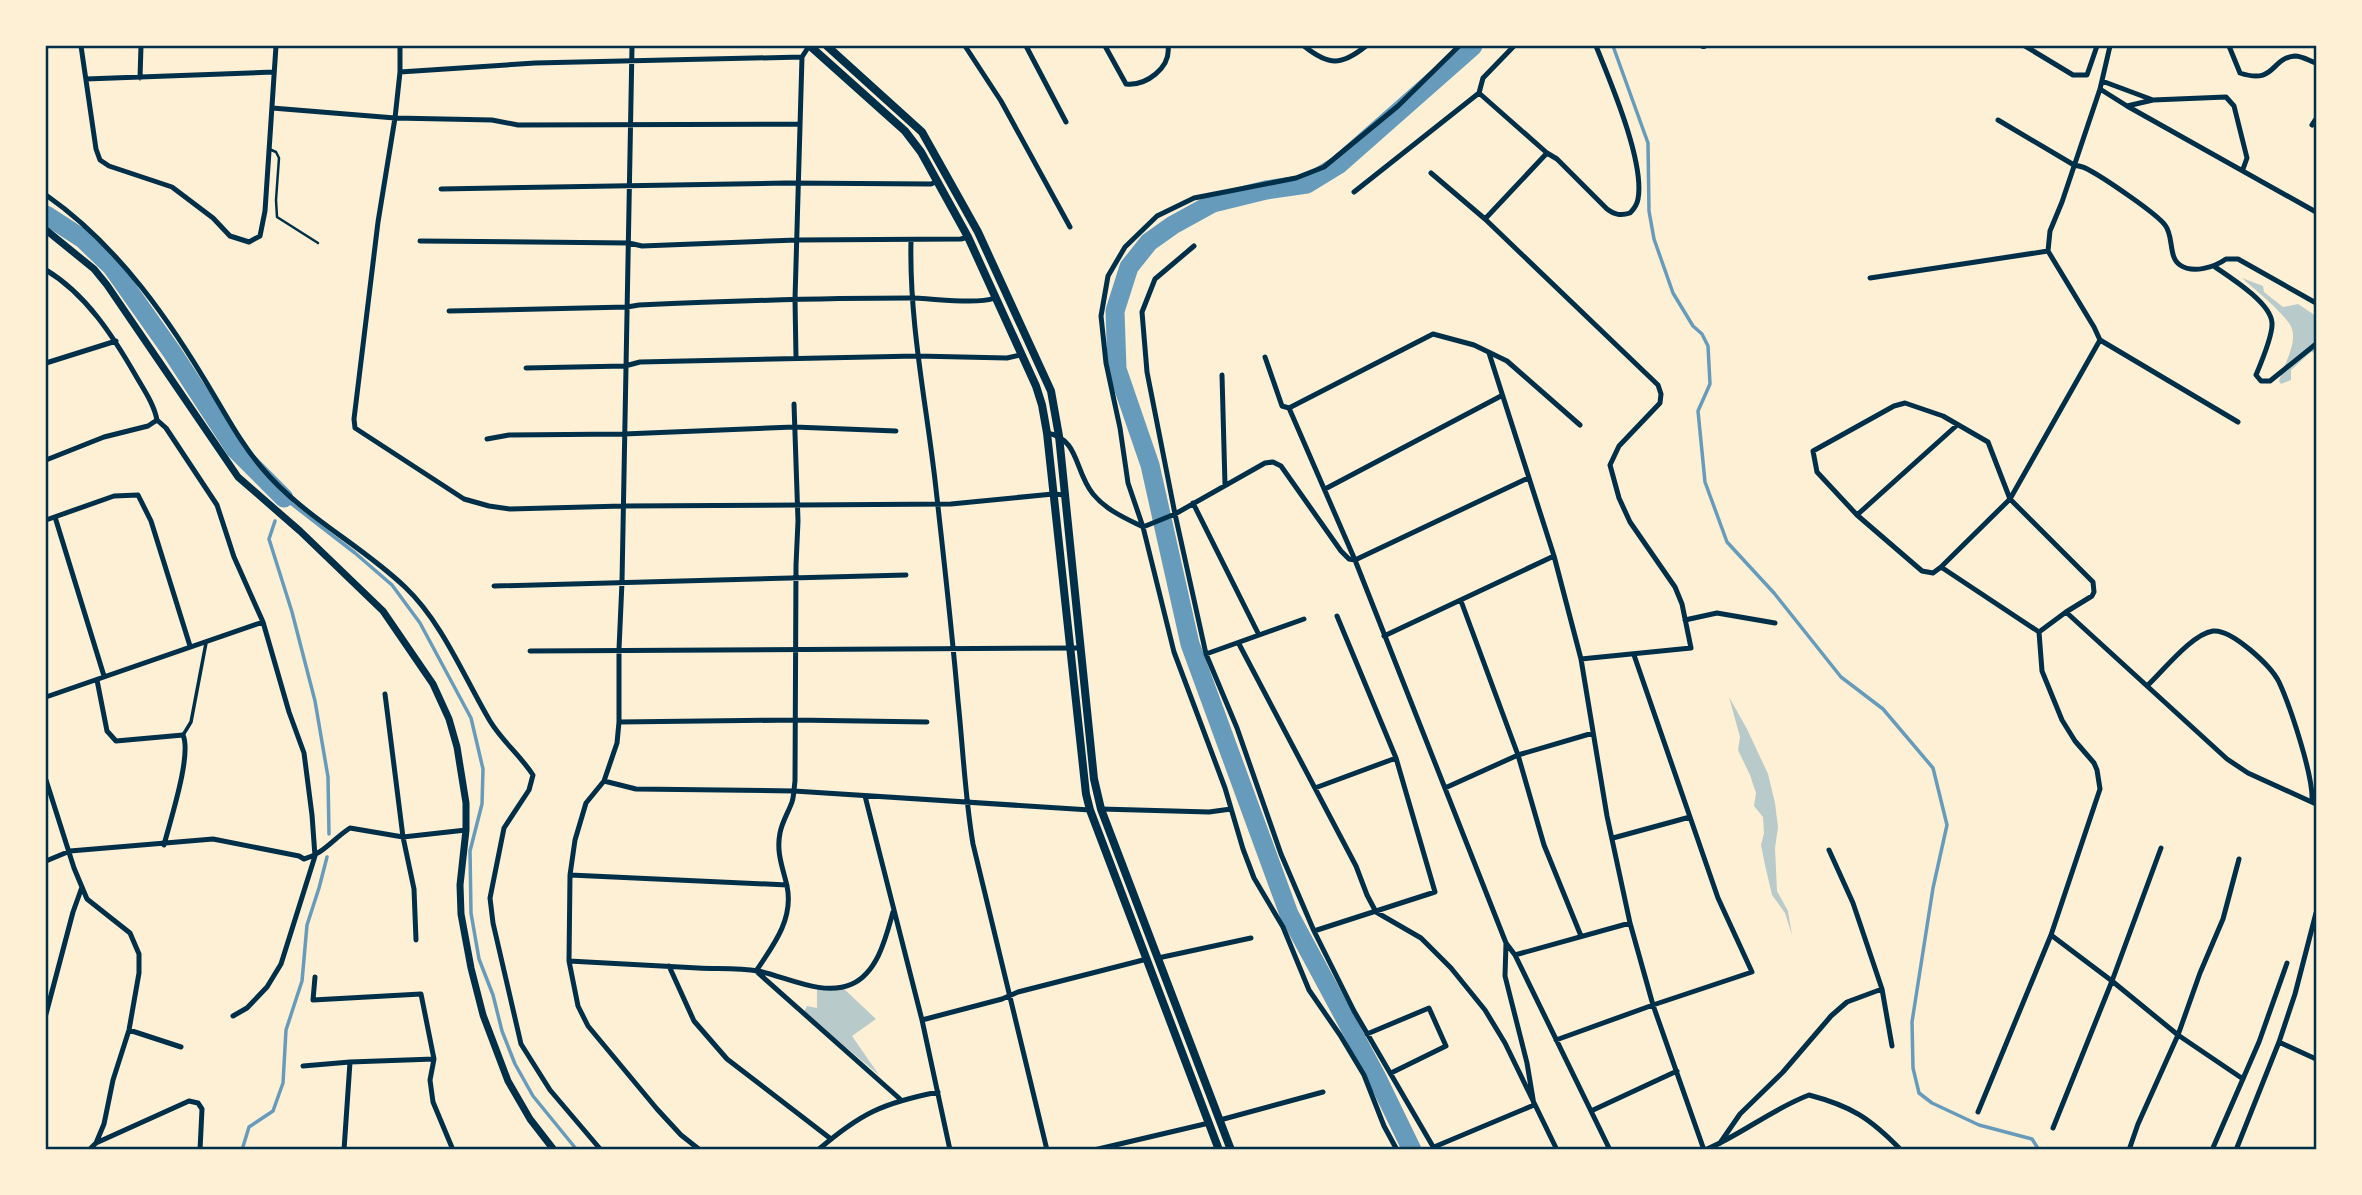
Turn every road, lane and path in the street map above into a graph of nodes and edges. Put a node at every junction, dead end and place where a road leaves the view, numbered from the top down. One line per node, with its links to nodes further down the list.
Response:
1 (81, 46): 27 (street)
2 (141, 46): 26 (street)
3 (276, 46): 24 (street)
4 (400, 46): 25 (street)
5 (632, 46): 22 (street)
6 (809, 46): 21 (street); 47 (main road)
7 (827, 46): 46 (main road)
8 (965, 46): 55 (street)
9 (1026, 46): 37 (street)
10 (1105, 46): 11 (street)
11 (1168, 46)
12 (1304, 46): 13 (street)
13 (1366, 46)
14 (1459, 46): 117 (street)
15 (1514, 46): 30 (street)
16 (1596, 46): 42 (street)
17 (2025, 46): 18 (street)
18 (2097, 46)
19 (2110, 46): 28 (street)
20 (2229, 46): 23 (street)
21 (802, 57): 22 (street); 39 (street)
22 (631, 61): 25 (street); 38 (street)
23 (2316, 63)
24 (274, 72): 26 (street); 33 (street)
25 (400, 72): 34 (street)
26 (140, 78): 27 (street)
27 (86, 79): 41 (street)
28 (2102, 80): 29 (street); 31 (street)
29 (2100, 89): 32 (street); 43 (street)
30 (1479, 93): 42 (street); 51 (street)
31 (2153, 100): 32 (street); 44 (street)
32 (2127, 106): 44 (street)
33 (272, 108): 34 (street); 41 (street)
34 (395, 118): 38 (street); 112 (street)
35 (2316, 119): 40 (street)
36 (1998, 120): 43 (street)
37 (1066, 122)
38 (630, 124): 39 (street); 49 (street)
39 (800, 124): 48 (street)
40 (2312, 125)
41 (269, 149): 62 (lane)
42 (1547, 153): 54 (street)
43 (2074, 165): 65 (street); 66 (street)
44 (2242, 169): 53 (street)
45 (1431, 173): 54 (street)
46 (948, 175): 47 (main road); 57 (main road)
47 (938, 181): 48 (street); 58 (main road)
48 (799, 183): 49 (street); 59 (street)
49 (629, 187): 50 (street); 63 (street)
50 (441, 190)
51 (1354, 192)
52 (46, 195): 244 (street)
53 (2316, 212)
54 (1485, 219): 129 (street)
55 (1070, 227)
56 (46, 230): 172 (main road)
57 (978, 232): 58 (main road); 69 (main road)
58 (968, 237): 60 (street); 71 (main road)
59 (797, 240): 60 (street); 63 (street); 72 (street)
60 (911, 240): 70 (street)
61 (420, 241): 63 (street)
62 (318, 243)
63 (629, 243): 74 (street)
64 (1194, 246): 113 (street)
65 (2048, 251): 68 (street); 76 (street)
66 (2215, 267): 73 (street); 78 (street)
67 (46, 270): 77 (street)
68 (1870, 278)
69 (1005, 294): 71 (main road); 79 (main road)
70 (911, 298): 71 (street); 72 (street); 82 (street)
71 (995, 298): 81 (main road)
72 (795, 299): 74 (street); 84 (street)
73 (2316, 303)
74 (627, 307): 75 (street); 86 (street)
75 (449, 311)
76 (2100, 340): 93 (street); 108 (street)
77 (116, 341): 85 (street); 92 (street)
78 (2316, 344)
79 (1031, 350): 81 (main road); 100 (main road)
80 (1489, 353): 89 (street); 91 (street); 94 (street)
81 (1020, 355): 82 (street); 98 (main road)
82 (917, 356): 84 (street); 110 (street)
83 (1265, 357): 91 (street)
84 (796, 358): 86 (street)
85 (46, 363)
86 (625, 366): 87 (street); 99 (street)
87 (526, 368)
88 (1222, 375): 104 (street)
89 (1501, 397): 103 (street); 105 (street)
90 (794, 404): 96 (street)
91 (1289, 408): 105 (street)
92 (157, 420): 102 (street); 130 (street)
93 (2238, 422)
94 (1580, 425)
95 (1956, 426): 108 (street); 114 (street); 114 (street)
96 (794, 427): 97 (street); 99 (street); 111 (street)
97 (896, 431)
98 (1046, 433): 100 (street); 106 (main road)
99 (624, 435): 101 (street); 112 (street)
100 (1059, 436): 107 (main road); 117 (street)
101 (487, 439)
102 (46, 460)
103 (1528, 478): 118 (street); 119 (street)
104 (1225, 485): 109 (street); 119 (street)
105 (1325, 489): 119 (street)
106 (1053, 494): 107 (street); 110 (street); 138 (main road)
107 (1065, 495): 139 (main road)
108 (2010, 499): 120 (street); 126 (street)
109 (1193, 503): 113 (street); 133 (street)
110 (937, 504): 111 (street); 143 (street)
111 (798, 505): 112 (street); 122 (street)
112 (623, 506): 123 (street)
113 (1175, 514): 117 (street); 144 (street)
114 (1857, 515): 120 (street)
115 (55, 517): 116 (street); 137 (street); 147 (street)
116 (46, 520)
117 (1143, 527): 169 (street)
118 (1553, 556): 125 (street); 146 (street)
119 (1355, 559): 134 (street)
120 (1941, 567): 132 (street)
121 (906, 575): 122 (street)
122 (796, 577): 123 (street); 141 (street)
123 (622, 582): 124 (street); 140 (street)
124 (494, 586)
125 (1461, 601): 134 (street); 158 (street)
126 (2066, 612): 132 (street); 149 (street)
127 (1337, 616): 159 (street)
128 (1304, 619): 133 (street)
129 (1685, 620): 131 (street); 145 (street)
130 (264, 622): 135 (street); 179 (street)
131 (1775, 623)
132 (2039, 632): 191 (street)
133 (1259, 635): 136 (street)
134 (1384, 636): 163 (street)
135 (207, 641): 137 (street); 157 (street)
136 (1239, 644): 144 (street); 162 (street)
137 (190, 646): 147 (street)
138 (1070, 648): 139 (street); 143 (street); 155 (main road)
139 (1081, 648): 155 (main road)
140 (619, 649): 141 (street); 142 (street); 153 (street)
141 (796, 649): 143 (street); 152 (street)
142 (530, 650)
143 (954, 650): 166 (street)
144 (1206, 654): 190 (street)
145 (1634, 655): 146 (street); 171 (street)
146 (1581, 659): 156 (street)
147 (104, 676): 148 (street)
148 (97, 680): 151 (street); 157 (street)
149 (2148, 685): 167 (street); 167 (street)
150 (385, 694): 173 (street)
151 (46, 697)
152 (795, 720): 153 (street); 154 (street); 164 (street)
153 (620, 722): 161 (street)
154 (927, 722)
155 (1084, 728): 168 (main road); 170 (main road)
156 (1593, 733): 158 (street); 174 (street)
157 (183, 735): 175 (street)
158 (1518, 755): 163 (street); 192 (street)
159 (1396, 758): 162 (street); 187 (street)
160 (46, 780): 178 (street)
161 (604, 781): 164 (street); 183 (street)
162 (1315, 788): 187 (street)
163 (1445, 788): 195 (street)
164 (794, 791): 165 (street); 184 (street)
165 (865, 796): 166 (street); 186 (street)
166 (967, 802): 170 (street); 206 (street)
167 (2314, 803)
168 (1101, 808): 169 (street); 170 (main road); 182 (main road)
169 (1231, 809): 252 (street)
170 (1090, 810): 182 (main road)
171 (1690, 817): 174 (street); 207 (street)
172 (466, 830): 173 (street); 243 (main road)
173 (403, 837): 179 (street); 194 (street)
174 (1613, 838): 189 (street)
175 (164, 845): 178 (street); 179 (street)
176 (2161, 848): 204 (street)
177 (1829, 850): 205 (street)
178 (69, 851): 181 (street); 185 (street)
179 (318, 855): 209 (street)
180 (2239, 859): 213 (street)
181 (46, 861)
182 (1118, 868): 197 (main road); 198 (main road)
183 (570, 875): 184 (street); 199 (street)
184 (787, 885): 202 (street)
185 (82, 887): 208 (street); 211 (street)
186 (893, 912): 202 (street); 210 (street)
187 (1376, 912): 190 (street); 228 (street)
188 (2316, 913): 215 (street)
189 (1630, 923): 192 (street); 207 (street)
190 (1314, 930): 212 (street)
191 (2051, 935): 204 (street); 230 (street)
192 (1581, 936): 196 (street)
193 (1251, 938): 197 (street)
194 (416, 940)
195 (1506, 943): 196 (street); 228 (street)
196 (1514, 955): 214 (street)
197 (1158, 958): 198 (main road); 231 (main road)
198 (1147, 959): 206 (street); 232 (main road)
199 (569, 961): 201 (street); 245 (street)
200 (2287, 962): 224 (street)
201 (669, 966): 202 (street); 234 (street)
202 (756, 971): 227 (street)
203 (315, 977): 218 (street)
204 (2112, 981): 213 (street); 233 (street)
205 (1882, 989): 216 (street); 236 (street)
206 (1010, 995): 210 (street); 248 (street)
207 (1653, 1005): 214 (street); 222 (street)
208 (46, 1014)
209 (233, 1016)
210 (922, 1020): 225 (street)
211 (129, 1030): 217 (street); 235 (street)
212 (1367, 1034): 223 (street); 223 (street)
213 (2178, 1035): 224 (street); 258 (street)
214 (1556, 1041): 229 (street)
215 (2279, 1042): 219 (street); 260 (street)
216 (1892, 1046)
217 (181, 1047)
218 (433, 1059): 220 (street); 242 (street)
219 (2316, 1059)
220 (350, 1062): 221 (street); 241 (street)
221 (303, 1066)
222 (1677, 1071): 229 (street); 255 (street)
223 (1391, 1073): 238 (street)
224 (2243, 1079): 259 (street)
225 (938, 1092): 227 (street); 247 (street)
226 (1322, 1092): 231 (street)
227 (900, 1099): 234 (street)
228 (1534, 1105): 238 (street); 253 (street)
229 (1591, 1111): 254 (street)
230 (1978, 1112)
231 (1220, 1121): 232 (main road); 251 (main road)
232 (1209, 1123): 237 (street); 250 (main road)
233 (2053, 1128)
234 (831, 1139): 246 (street)
235 (96, 1143): 239 (street); 240 (street)
236 (1720, 1143): 255 (street); 256 (street); 257 (street)
237 (1119, 1147): 249 (street)
238 (1434, 1148)
239 (89, 1150)
240 (200, 1150)
241 (344, 1150)
242 (453, 1150)
243 (554, 1150)
244 (601, 1150)
245 (700, 1150)
246 (818, 1150)
247 (950, 1150)
248 (1047, 1150)
249 (1094, 1150)
250 (1219, 1150)
251 (1231, 1150)
252 (1397, 1150)
253 (1557, 1150)
254 (1610, 1150)
255 (1704, 1150)
256 (1728, 1150)
257 (1900, 1150)
258 (2129, 1150)
259 (2211, 1150)
260 (2236, 1150)

